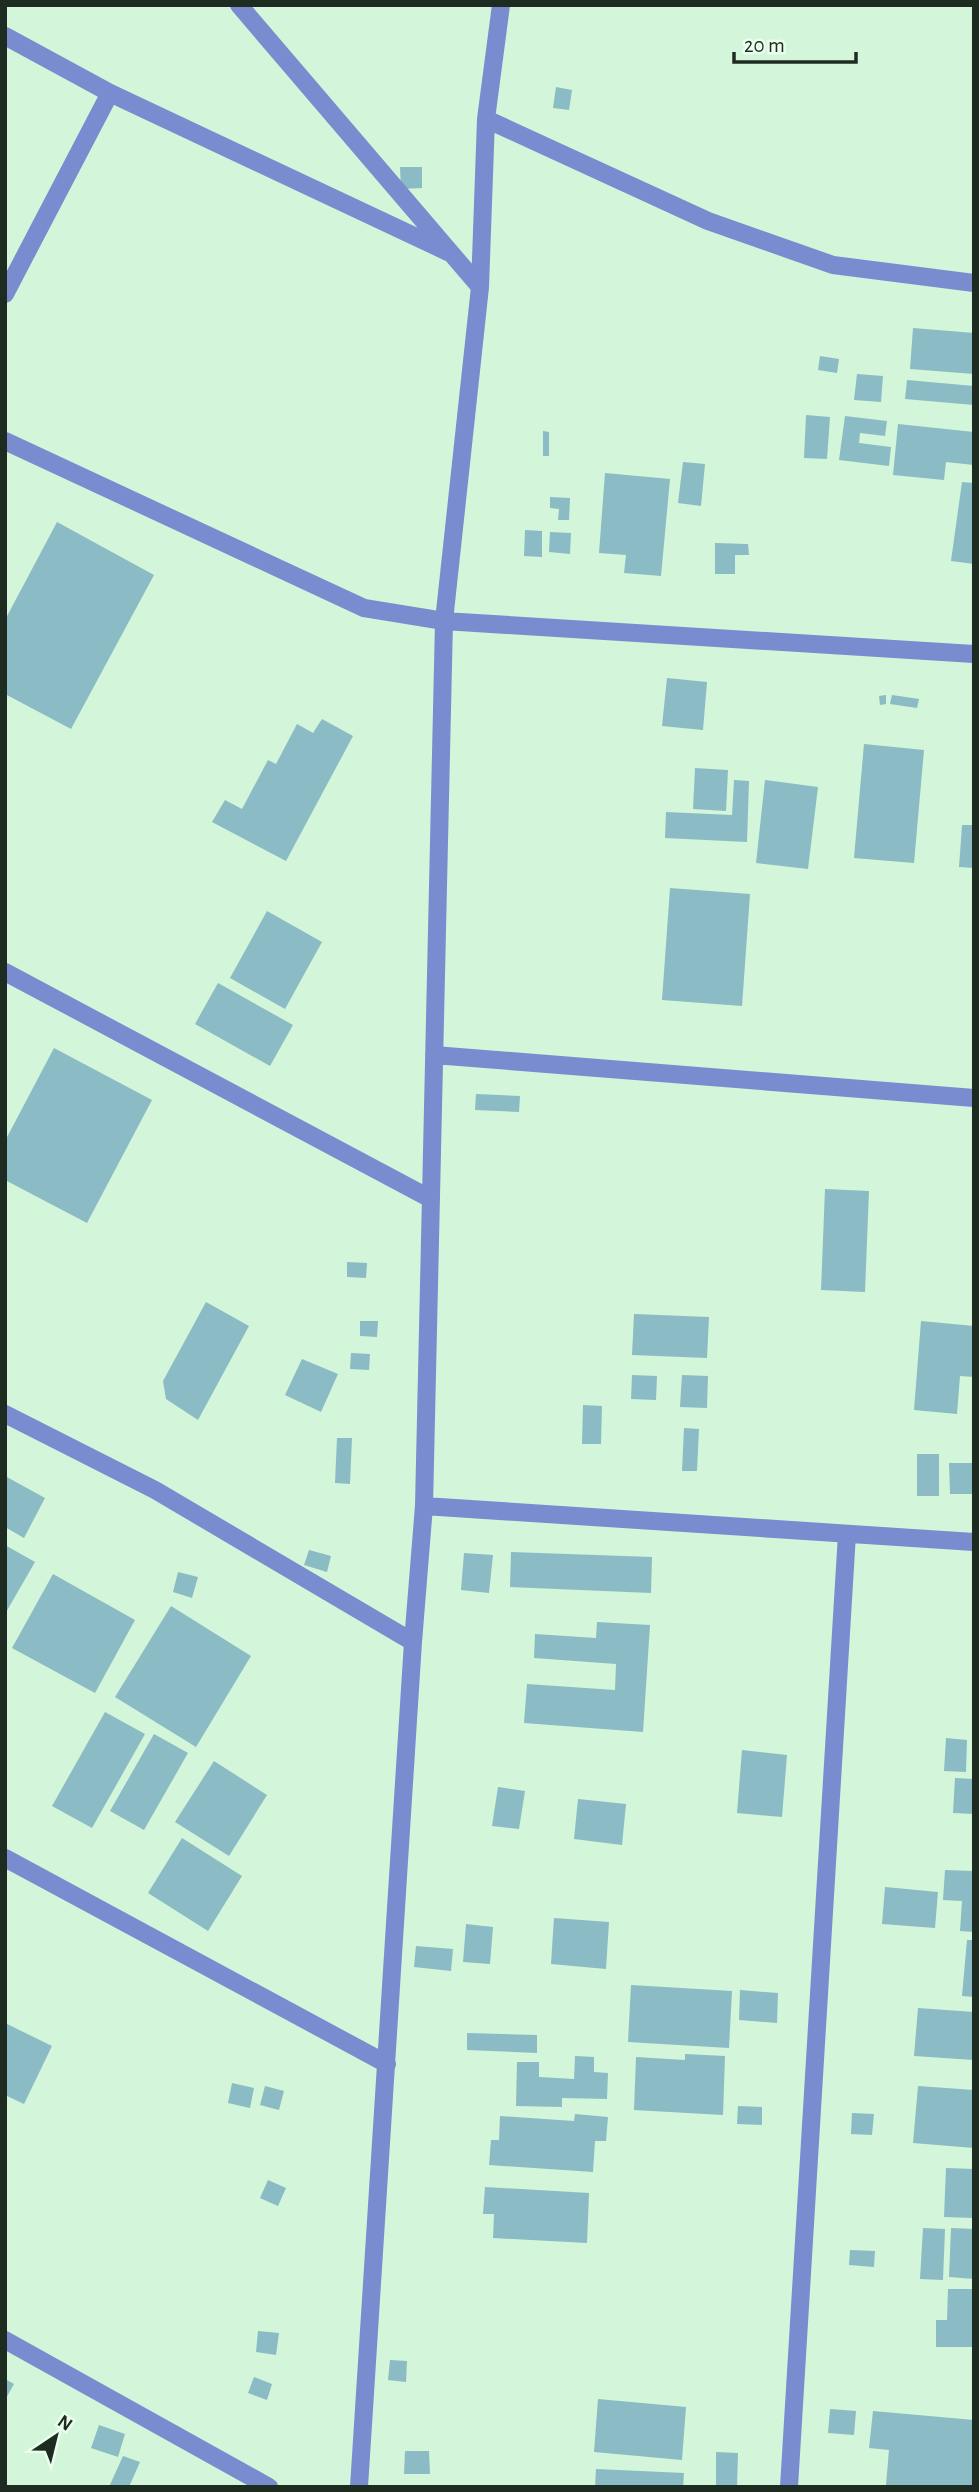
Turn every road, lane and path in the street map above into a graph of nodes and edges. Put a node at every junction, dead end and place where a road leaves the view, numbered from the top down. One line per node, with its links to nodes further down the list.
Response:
1 (239, 5): 6 (street)
2 (501, 5): 5 (street)
3 (5, 36): 4 (street)
4 (110, 93): 6 (street); 9 (street)
5 (486, 119): 7 (street); 8 (street)
6 (450, 253): 8 (street)
7 (974, 283)
8 (480, 286): 11 (street)
9 (5, 294)
10 (5, 441): 11 (street)
11 (444, 621): 12 (street); 14 (street)
12 (974, 654)
13 (5, 972): 16 (street)
14 (434, 1055): 15 (street); 16 (street)
15 (974, 1098)
16 (431, 1199): 18 (street)
17 (5, 1414): 21 (street)
18 (424, 1506): 19 (street); 21 (street)
19 (846, 1534): 20 (street); 27 (street)
20 (974, 1542)
21 (413, 1642): 23 (street)
22 (5, 1858): 23 (street)
23 (387, 2064): 26 (street)
24 (5, 2340): 25 (street)
25 (269, 2487)
26 (359, 2487)
27 (789, 2487)

